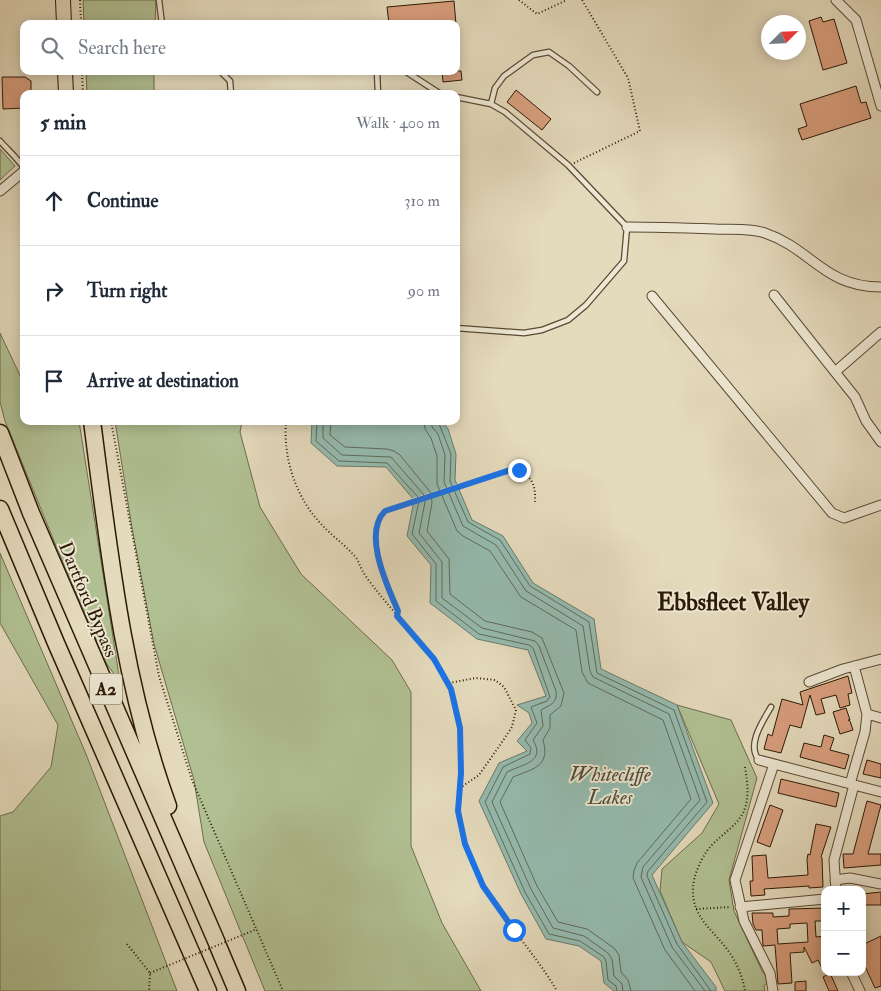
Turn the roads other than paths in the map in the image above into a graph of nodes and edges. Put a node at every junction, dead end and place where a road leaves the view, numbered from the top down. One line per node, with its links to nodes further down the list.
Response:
1 (63, 0): 4 (main road)
2 (159, 0): 5 (lane)
3 (836, 0): 17 (street)
4 (64, 20)
5 (162, 20)
6 (65, 75): 10 (main road)
7 (224, 75): 11 (lane)
8 (377, 75): 12 (lane)
9 (411, 75): 13 (lane)
10 (66, 90)
11 (231, 90)
12 (378, 90)
13 (434, 90)
14 (597, 92): 16 (lane)
15 (460, 98): 16 (lane)
16 (491, 104): 22 (lane)
17 (881, 106)
18 (0, 141): 19 (lane)
19 (20, 164)
20 (20, 174): 21 (street)
21 (0, 191)
22 (627, 226): 23 (street); 26 (lane)
23 (881, 287)
24 (774, 295): 28 (street)
25 (652, 296): 32 (street)
26 (460, 328)
27 (881, 332): 28 (street)
28 (835, 372): 31 (street)
29 (93, 425): 49 (highway, A2)
30 (0, 434): 49 (highway, Dartford Bypass / A2)
31 (881, 442)
32 (881, 505)
33 (0, 509): 51 (highway, A2)
34 (881, 659): 35 (street)
35 (854, 666): 36 (street); 38 (street)
36 (809, 682)
37 (771, 708): 40 (lane)
38 (867, 714): 39 (street); 42 (street)
39 (881, 718)
40 (758, 760): 41 (street)
41 (774, 764): 42 (street); 48 (street)
42 (852, 784): 43 (street); 44 (street)
43 (881, 792)
44 (835, 880): 45 (street); 46 (street)
45 (881, 884)
46 (836, 886)
47 (821, 900): 48 (street)
48 (740, 907): 53 (street)
49 (219, 948): 52 (highway, A2)
50 (853, 976): 54 (street)
51 (205, 985)
52 (238, 991)
53 (773, 991)
54 (860, 991)

